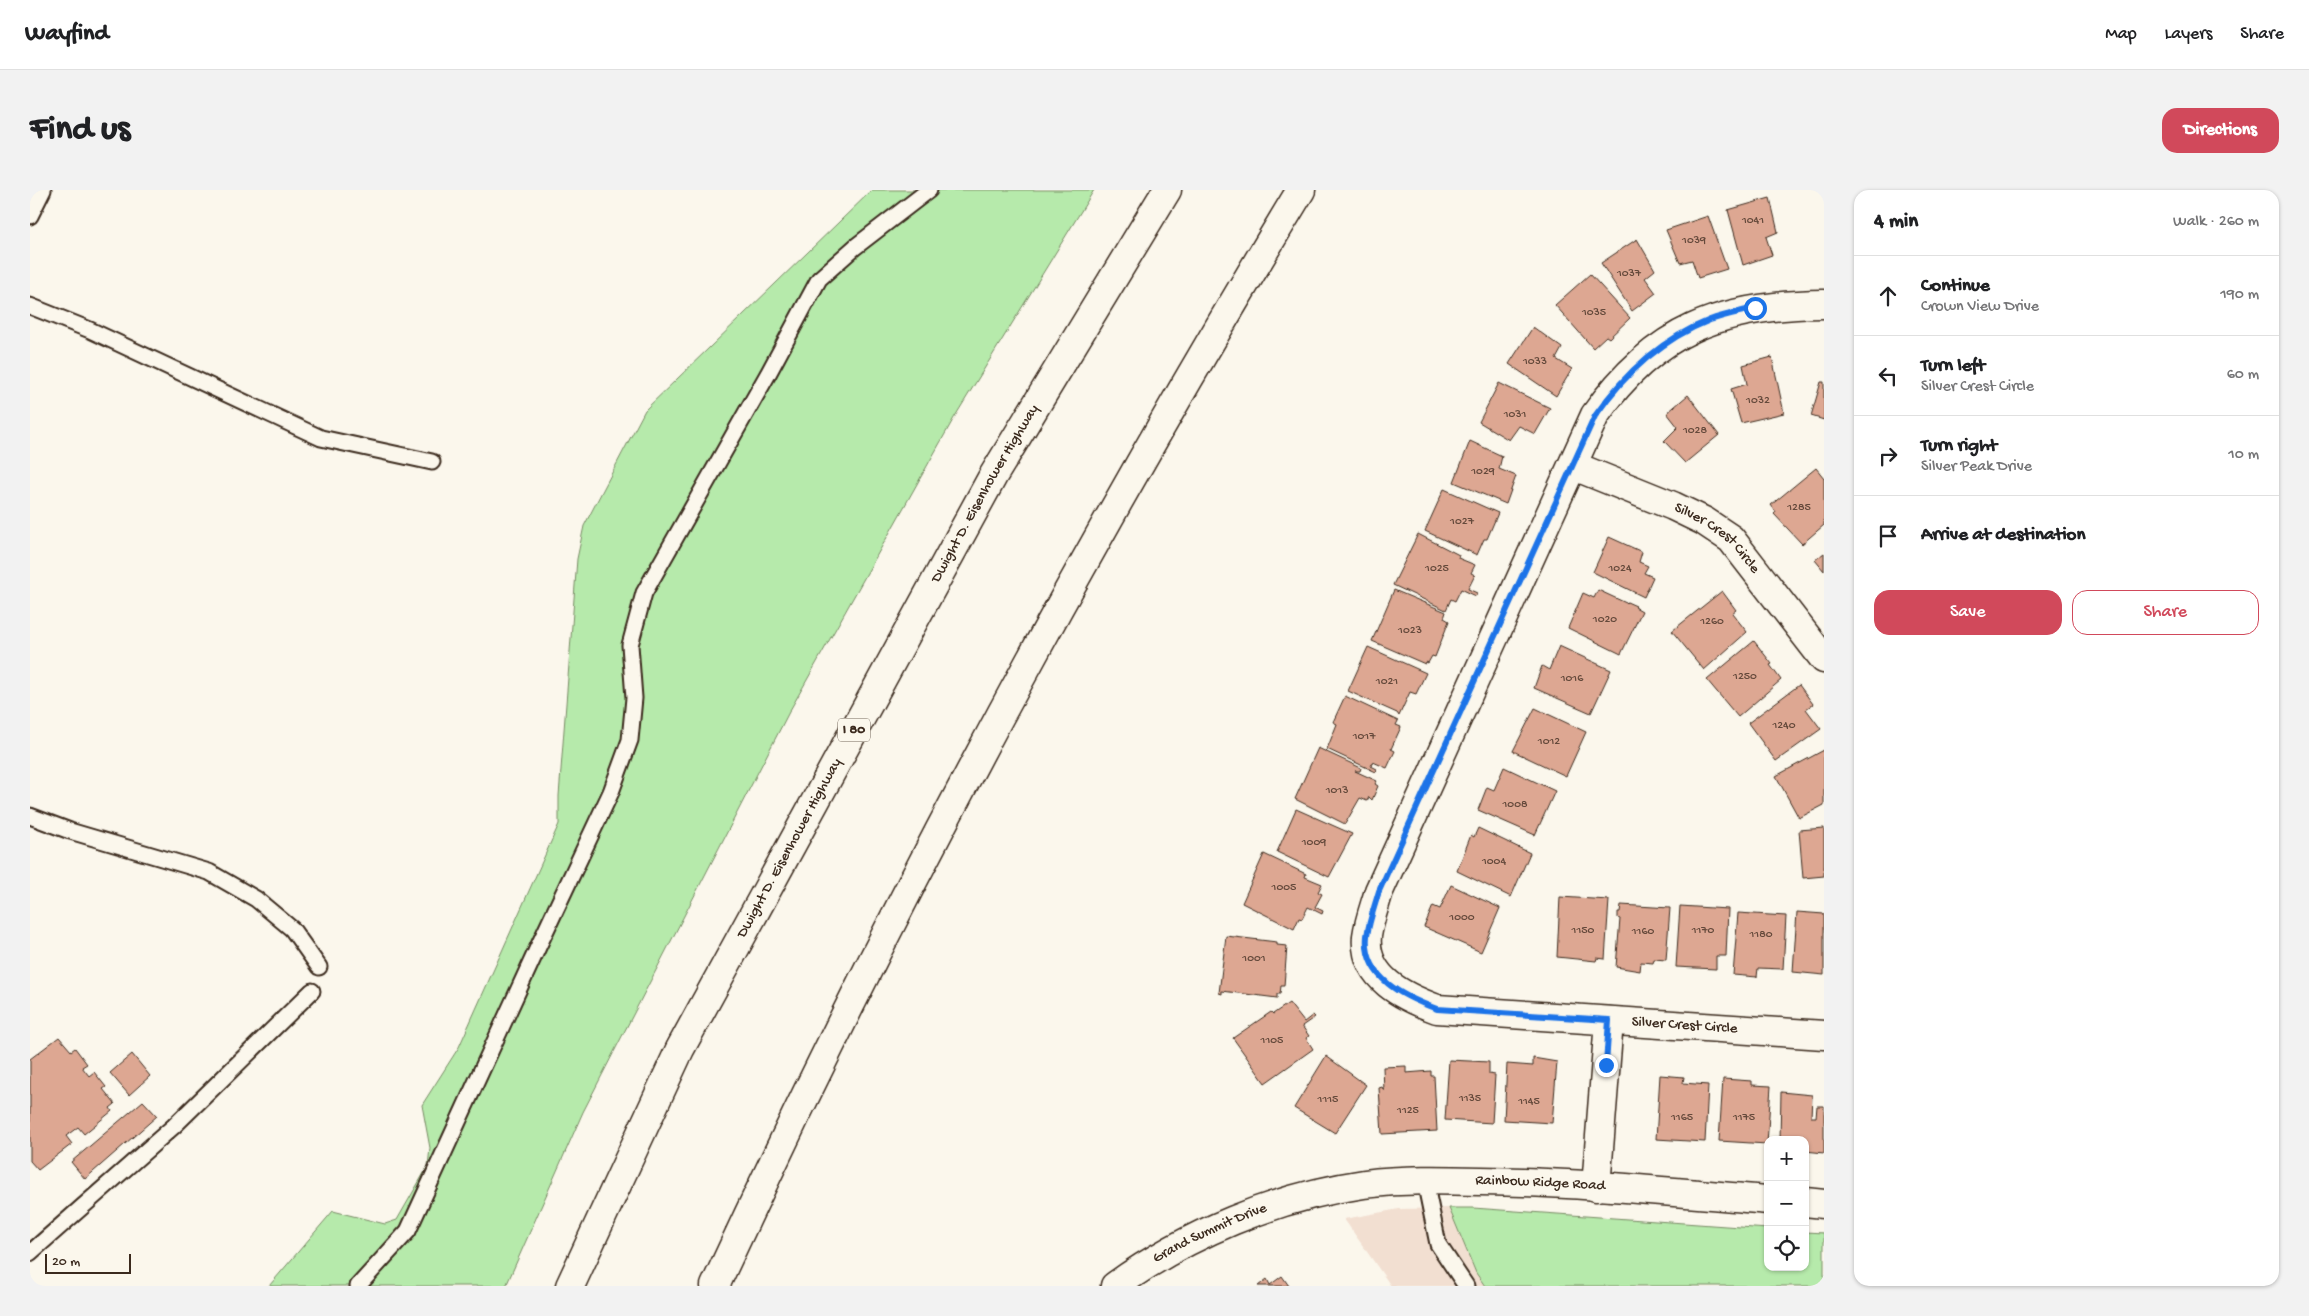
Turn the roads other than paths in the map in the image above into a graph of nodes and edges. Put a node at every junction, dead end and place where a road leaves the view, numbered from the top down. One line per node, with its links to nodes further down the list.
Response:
1 (42, 190): 5 (lane)
2 (929, 190): 23 (lane)
3 (1167, 190): 24 (main road, Dwight D. Eisenhower Highway / I 80)
4 (1302, 190): 25 (main road)
5 (30, 216)
6 (1824, 304): 9 (main road)
7 (30, 306): 8 (lane)
8 (432, 462)
9 (1574, 466): 10 (main road, Silver Crest Circle); 14 (main road, Silver Crest Circle)
10 (1824, 659)
11 (30, 816): 12 (lane)
12 (319, 967)
13 (312, 991): 22 (lane)
14 (1609, 1020): 15 (main road, Silver Crest Circle); 17 (main road)
15 (1824, 1035)
16 (1425, 1181): 17 (main road, Rainbow Ridge Road); 18 (main road, Rainbow Ridge Road); 27 (lane)
17 (1596, 1187): 19 (main road, Rainbow Ridge Road)
18 (1312, 1194): 26 (main road, Grand Summit Drive)
19 (1764, 1200)
20 (1809, 1202): 21 (main road)
21 (1824, 1204)
22 (30, 1253)
23 (358, 1286)
24 (570, 1286)
25 (715, 1286)
26 (1114, 1286)
27 (1466, 1286)

